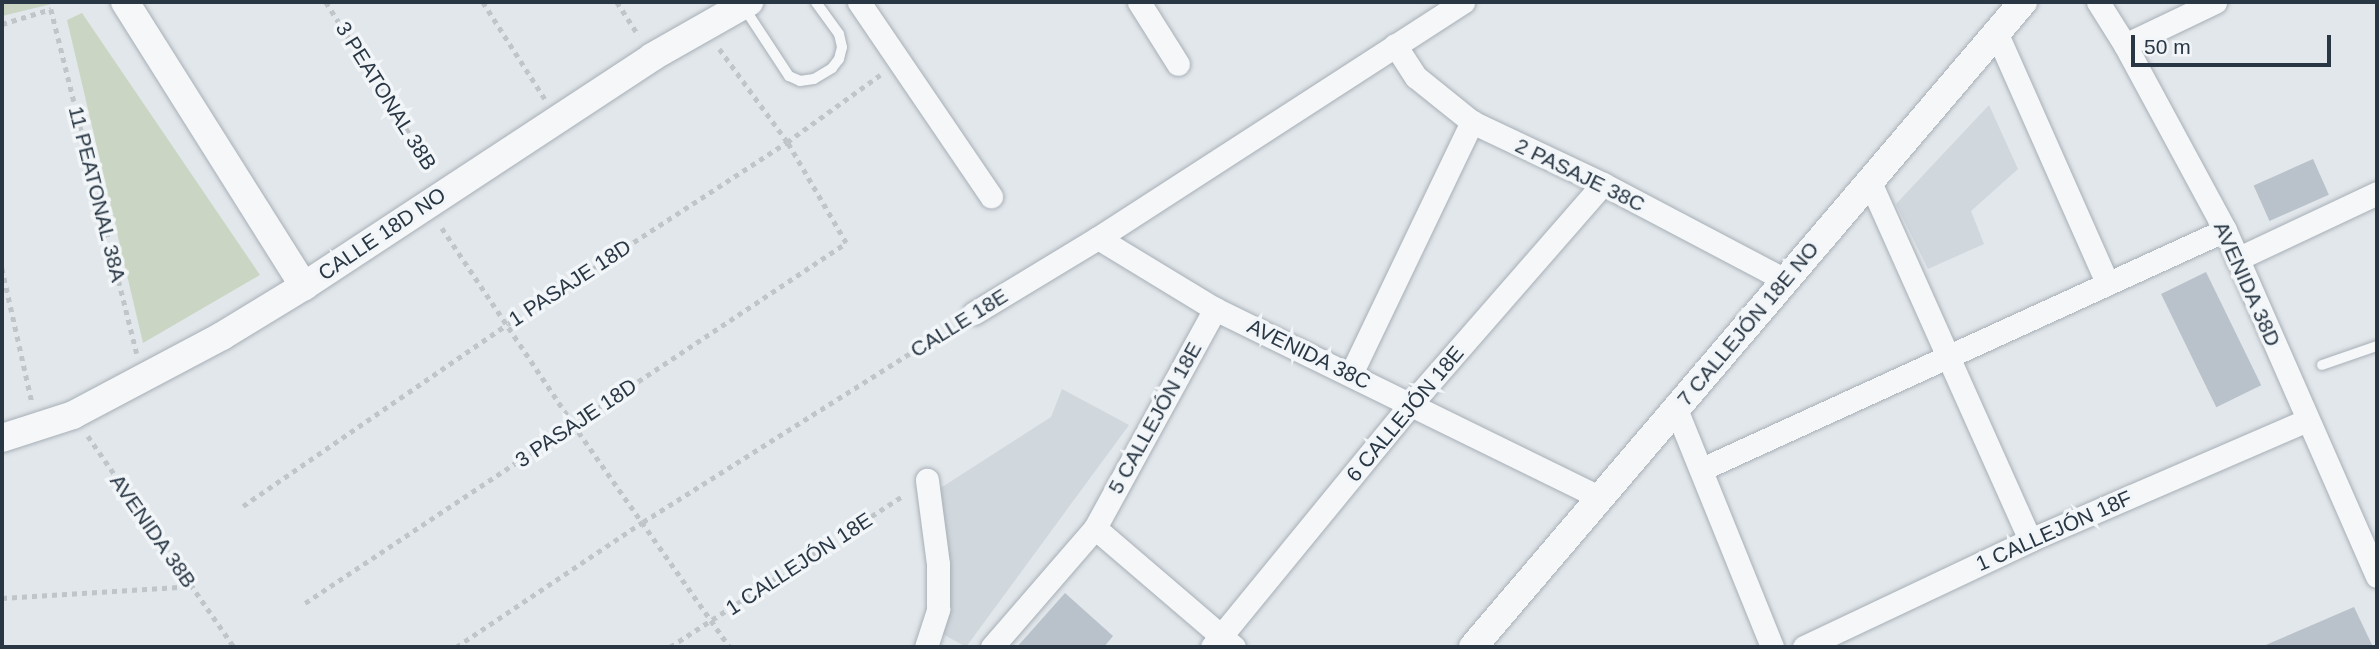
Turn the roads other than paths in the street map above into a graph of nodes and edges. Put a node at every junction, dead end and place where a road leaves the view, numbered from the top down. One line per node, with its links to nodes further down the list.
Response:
1 (125, 2): 24 (street)
2 (816, 2): 9 (lane)
3 (859, 2): 18 (street)
4 (1139, 2): 13 (street)
5 (1463, 2): 11 (street, CALLE 18E)
6 (2023, 2): 10 (street, 7 CALLEJÓN 18E NO)
7 (2098, 2): 12 (street, AVENIDA 38D)
8 (2215, 2): 12 (street)
9 (745, 4): 24 (street, CALLE 18D NO)
10 (1996, 32): 15 (street, 7 CALLEJÓN 18E NO); 23 (street)
11 (1395, 45): 14 (street, 2 PASAJE 38C); 20 (street, CALLE 18E)
12 (2125, 45): 19 (street, AVENIDA 38D)
13 (1178, 64)
14 (1472, 122): 16 (street, 2 PASAJE 38C); 30 (street)
15 (1869, 180): 22 (street, 7 CALLEJÓN 18E NO); 28 (street)
16 (1603, 184): 22 (street, 2 PASAJE 38C); 31 (street, 6 CALLEJÓN 18E)
17 (2377, 193): 21 (street)
18 (991, 196)
19 (2225, 230): 21 (street, AVENIDA 38D); 23 (street)
20 (1098, 238): 25 (street, AVENIDA 38C); 26 (street, CALLE 18E)
21 (2237, 259): 33 (street, AVENIDA 38D)
22 (1785, 279): 32 (street, 7 CALLEJÓN 18E NO)
23 (2107, 282): 28 (street)
24 (304, 286): 34 (street, CALLE 18D NO)
25 (1215, 309): 30 (street, AVENIDA 38C); 38 (street, 5 CALLEJÓN 18E)
26 (974, 313)
27 (2377, 346): 29 (lane)
28 (1950, 357): 35 (street); 39 (street)
29 (2322, 365)
30 (1351, 374): 31 (street, AVENIDA 38C)
31 (1410, 405): 37 (street, AVENIDA 38C); 41 (street, 6 CALLEJÓN 18E)
32 (1676, 410): 35 (street); 37 (street, 7 CALLEJÓN 18E NO)
33 (2307, 420): 39 (street, 1 CALLEJÓN 18F); 40 (street, AVENIDA 38D)
34 (2, 438)
35 (1702, 469): 45 (street)
36 (927, 480): 42 (street)
37 (1600, 498): 44 (street, 7 CALLEJÓN 18E NO)
38 (1095, 528): 41 (street); 43 (street, 5 CALLEJÓN 18E)
39 (2030, 540): 46 (street, 1 CALLEJÓN 18F)
40 (2377, 576)
41 (1222, 644)
42 (926, 647)
43 (992, 647)
44 (1473, 647)
45 (1772, 647)
46 (1804, 647)

